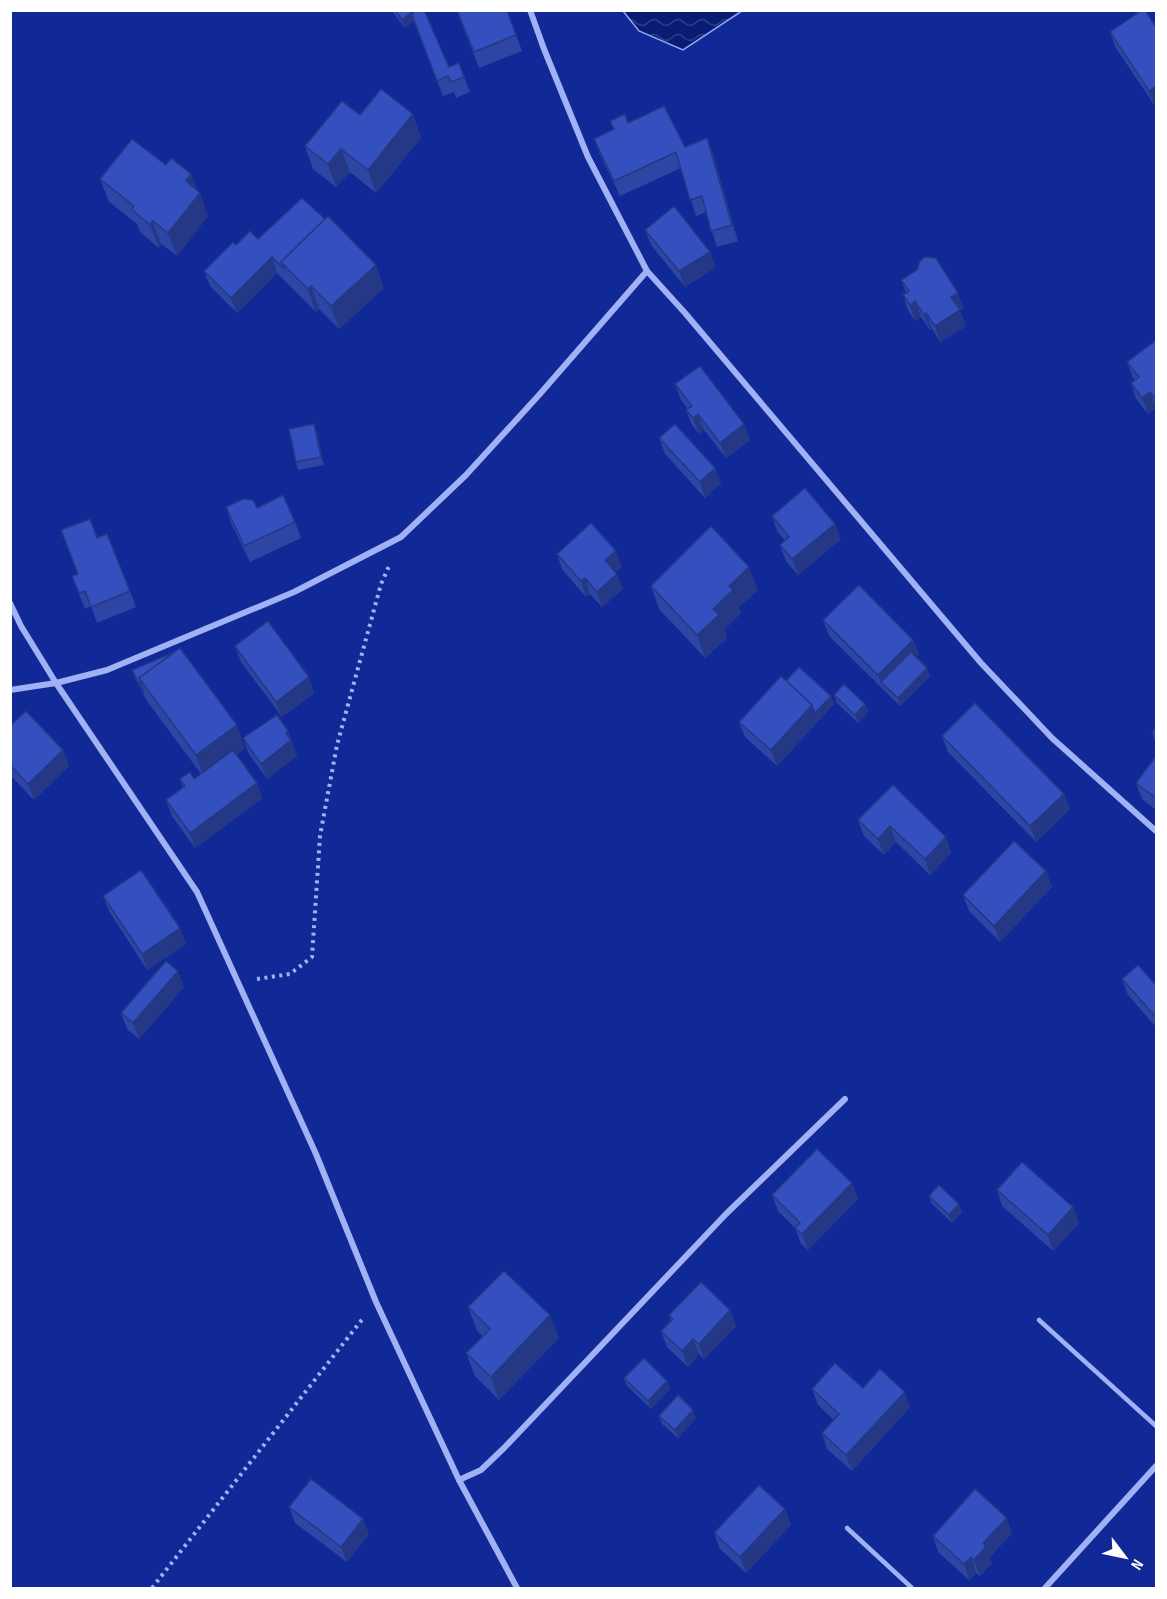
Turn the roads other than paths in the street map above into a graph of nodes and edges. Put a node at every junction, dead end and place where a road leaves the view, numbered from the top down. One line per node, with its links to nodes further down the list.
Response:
1 (530, 10): 2 (street)
2 (647, 271): 4 (street); 6 (street)
3 (10, 603): 4 (street)
4 (56, 684): 5 (street); 11 (street)
5 (10, 690)
6 (1156, 831)
7 (845, 1099): 11 (street)
8 (1039, 1320): 9 (lane)
9 (1156, 1426)
10 (1156, 1466): 15 (street)
11 (459, 1480): 13 (street)
12 (847, 1528): 14 (lane)
13 (517, 1588)
14 (912, 1588)
15 (1045, 1588)

